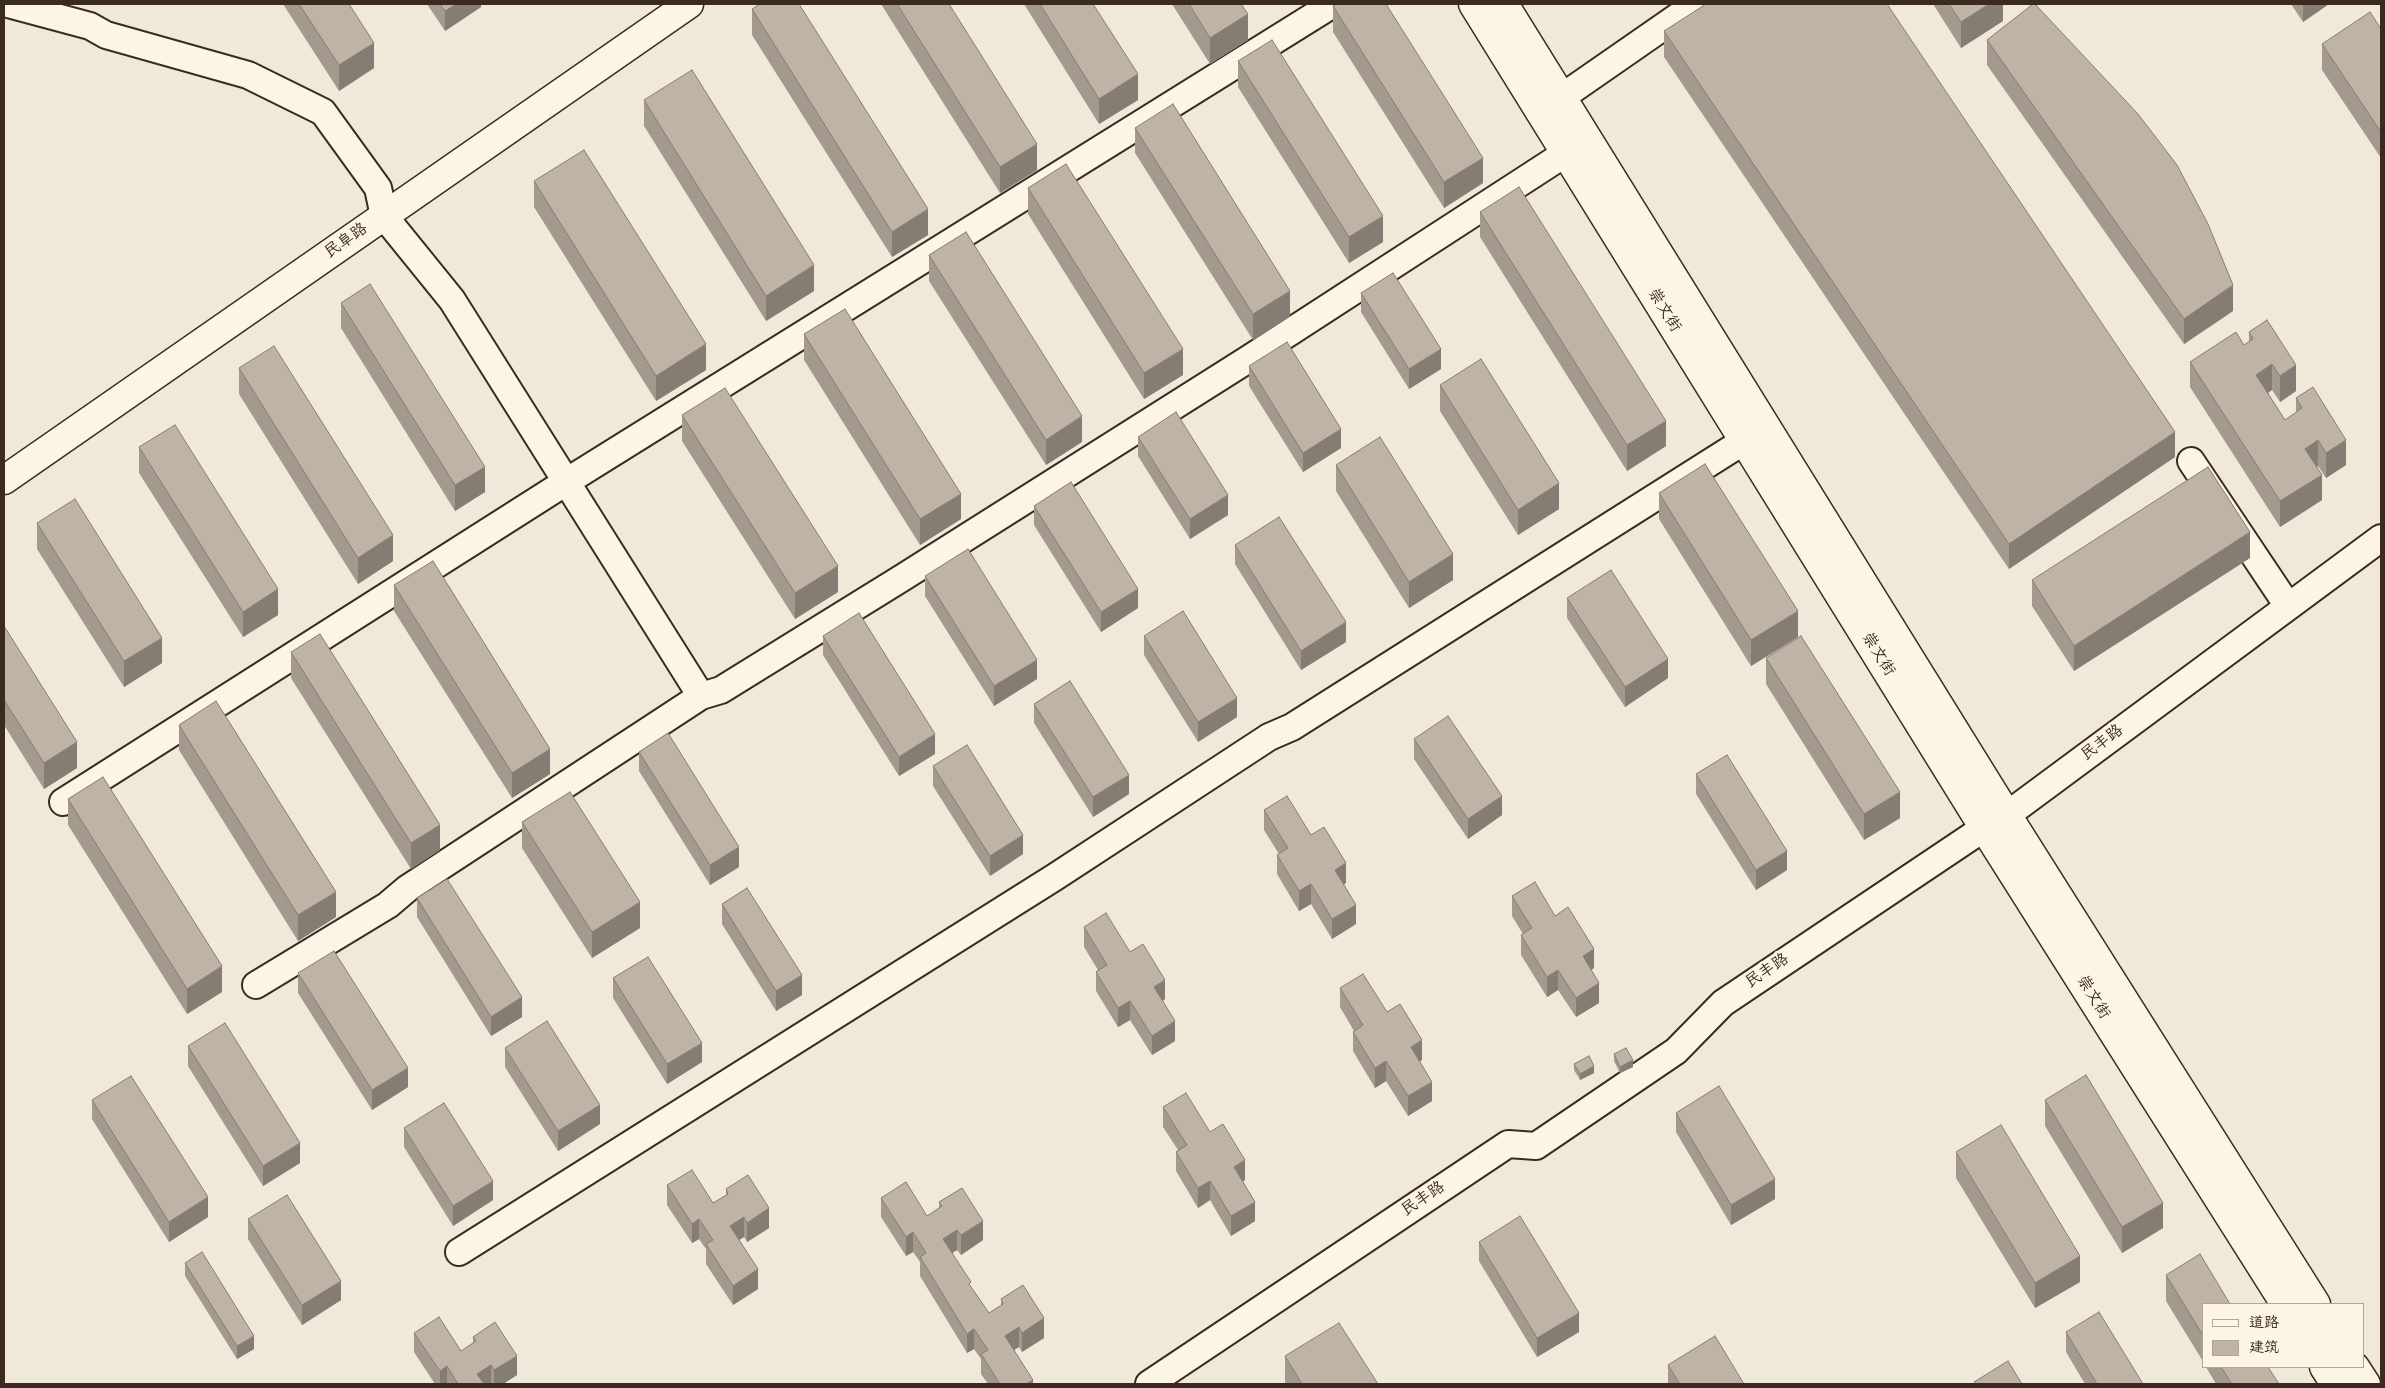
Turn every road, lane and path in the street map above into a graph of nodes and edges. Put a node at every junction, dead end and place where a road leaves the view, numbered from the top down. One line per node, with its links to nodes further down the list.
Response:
1 (8, 4): 9 (street)
2 (689, 4): 9 (street, 民阜路)
3 (1333, 4): 13 (street)
4 (1473, 4): 8 (street, 崇文街)
5 (1504, 4): 7 (street, 崇文街)
6 (1696, 4): 7 (street)
7 (1562, 97): 18 (street, 崇文街)
8 (1566, 153): 10 (street, 崇文街); 16 (street)
9 (384, 216): 12 (street, 民阜路); 13 (street)
10 (1744, 440): 19 (street, 崇文街); 21 (street)
11 (2191, 461): 15 (street)
12 (4, 480)
13 (566, 482): 16 (street); 17 (street)
14 (2381, 538): 15 (street, 民丰路)
15 (2288, 606): 18 (street, 民丰路)
16 (701, 696): 20 (street)
17 (63, 802)
18 (2007, 815): 19 (street, 民丰路); 23 (street, 崇文街)
19 (1984, 828): 22 (street, 崇文街); 26 (street, 民丰路)
20 (256, 985)
21 (459, 1252)
22 (2284, 1303)
23 (2315, 1303)
24 (2325, 1368): 27 (street)
25 (2356, 1368): 28 (street)
26 (1149, 1384)
27 (2335, 1384)
28 (2366, 1384)

